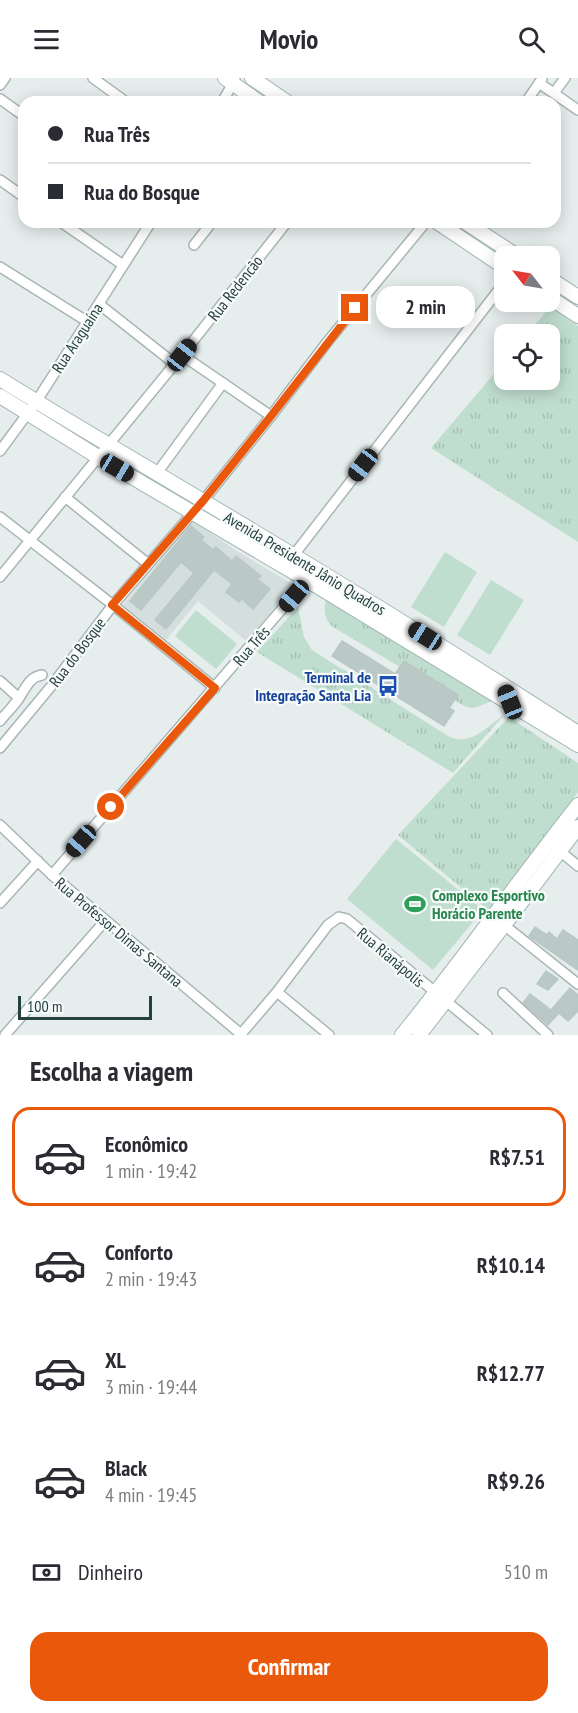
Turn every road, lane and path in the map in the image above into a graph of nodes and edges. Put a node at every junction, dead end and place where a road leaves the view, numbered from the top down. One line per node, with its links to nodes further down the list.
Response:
1 (5, 78): 7 (street)
2 (93, 78): 9 (street)
3 (252, 78): 12 (street)
4 (565, 78): 8 (street)
5 (231, 80): 10 (street); 11 (street)
6 (541, 80): 8 (street); 13 (street)
7 (0, 86)
8 (554, 93): 14 (street)
9 (118, 96)
10 (224, 96)
11 (251, 96)
12 (278, 96)
13 (530, 96)
14 (558, 96)
15 (561, 98): 17 (street)
16 (0, 99): 18 (street)
17 (578, 110)
18 (18, 112)
19 (0, 180): 20 (street)
20 (18, 193)
21 (70, 228): 31 (street)
22 (147, 228): 31 (street, Rua Araguaína)
23 (208, 228): 28 (street)
24 (282, 228): 40 (street, Rua Redencão)
25 (421, 228): 46 (street, Rua do Bosque)
26 (446, 228): 30 (street)
27 (474, 228): 29 (street)
28 (194, 245)
29 (502, 246)
30 (494, 260)
31 (123, 265): 36 (street, Rua Araguaína)
32 (0, 267): 39 (street)
33 (560, 285): 35 (street)
34 (494, 296): 56 (street)
35 (578, 297)
36 (99, 304): 39 (street, Rua Araguaína); 41 (street)
37 (560, 304): 38 (street)
38 (578, 316)
39 (88, 322): 45 (street, Rua Araguaína)
40 (182, 355): 41 (street, Rua Redencão); 43 (street)
41 (175, 364): 47 (street, Rua Redencão)
42 (0, 379): 45 (street, Avenida Presidente Jânio Quadros)
43 (223, 383): 46 (street); 50 (street)
44 (0, 396): 45 (street, Avenida Presidente Jânio Quadros)
45 (32, 407): 47 (street, Avenida Presidente Jânio Quadros); 48 (street, Rua Araguaína); 49 (street, Avenida Presidente Jânio Quadros)
46 (271, 416): 52 (street, Rua do Bosque)
47 (108, 446): 49 (street, Rua Redencão); 50 (street, Avenida Presidente Jânio Quadros)
48 (0, 451)
49 (98, 457): 51 (street, Rua Redencão); 53 (street, Avenida Presidente Jânio Quadros)
50 (157, 473): 52 (street, Avenida Presidente Jânio Quadros)
51 (64, 497): 55 (street, Rua Redencão); 57 (street)
52 (203, 501): 53 (street, Rua do Bosque); 56 (street, Avenida Presidente Jânio Quadros)
53 (193, 512): 57 (street, Rua do Bosque); 60 (street, Avenida Presidente Jânio Quadros)
54 (0, 517): 55 (street)
55 (31, 540): 59 (street, Rua Redencão); 61 (street)
56 (293, 556): 58 (street, Avenida Presidente Jânio Quadros)
57 (147, 563): 61 (street, Rua do Bosque)
58 (328, 576): 60 (street); 64 (street, Avenida Presidente Jânio Quadros)
59 (0, 577)
60 (307, 580): 65 (street, Rua Três); 67 (street, Avenida Presidente Jânio Quadros)
61 (112, 605): 65 (street); 71 (street, Rua do Bosque)
62 (42, 675): 66 (street)
63 (0, 681): 66 (street)
64 (502, 684): 67 (street); 69 (street, Avenida Presidente Jânio Quadros)
65 (215, 688): 78 (street, Rua Três)
66 (19, 698): 68 (street)
67 (510, 702): 70 (street, Avenida Presidente Jânio Quadros)
68 (0, 721)
69 (578, 733)
70 (578, 745)
71 (0, 748)
72 (578, 805): 75 (street)
73 (0, 825): 76 (street, Rua Professor Dimas Santana)
74 (578, 827): 75 (street)
75 (555, 846): 77 (street); 81 (street); 85 (street)
76 (38, 861): 78 (street, Rua Professor Dimas Santana); 79 (street)
77 (578, 866)
78 (52, 875): 80 (street, Rua Professor Dimas Santana)
79 (0, 903)
80 (105, 921): 86 (street); 87 (street, Rua Professor Dimas Santana)
81 (504, 926): 82 (street); 85 (street)
82 (578, 984)
83 (277, 992): 85 (street, Rua Rianápolis); 87 (street); 88 (street)
84 (503, 993): 92 (street)
85 (441, 998): 89 (street); 90 (street); 91 (street, Rua Rianápolis)
86 (5, 1035)
87 (241, 1035)
88 (329, 1035)
89 (402, 1035)
90 (419, 1035)
91 (487, 1035)
92 (548, 1035)

